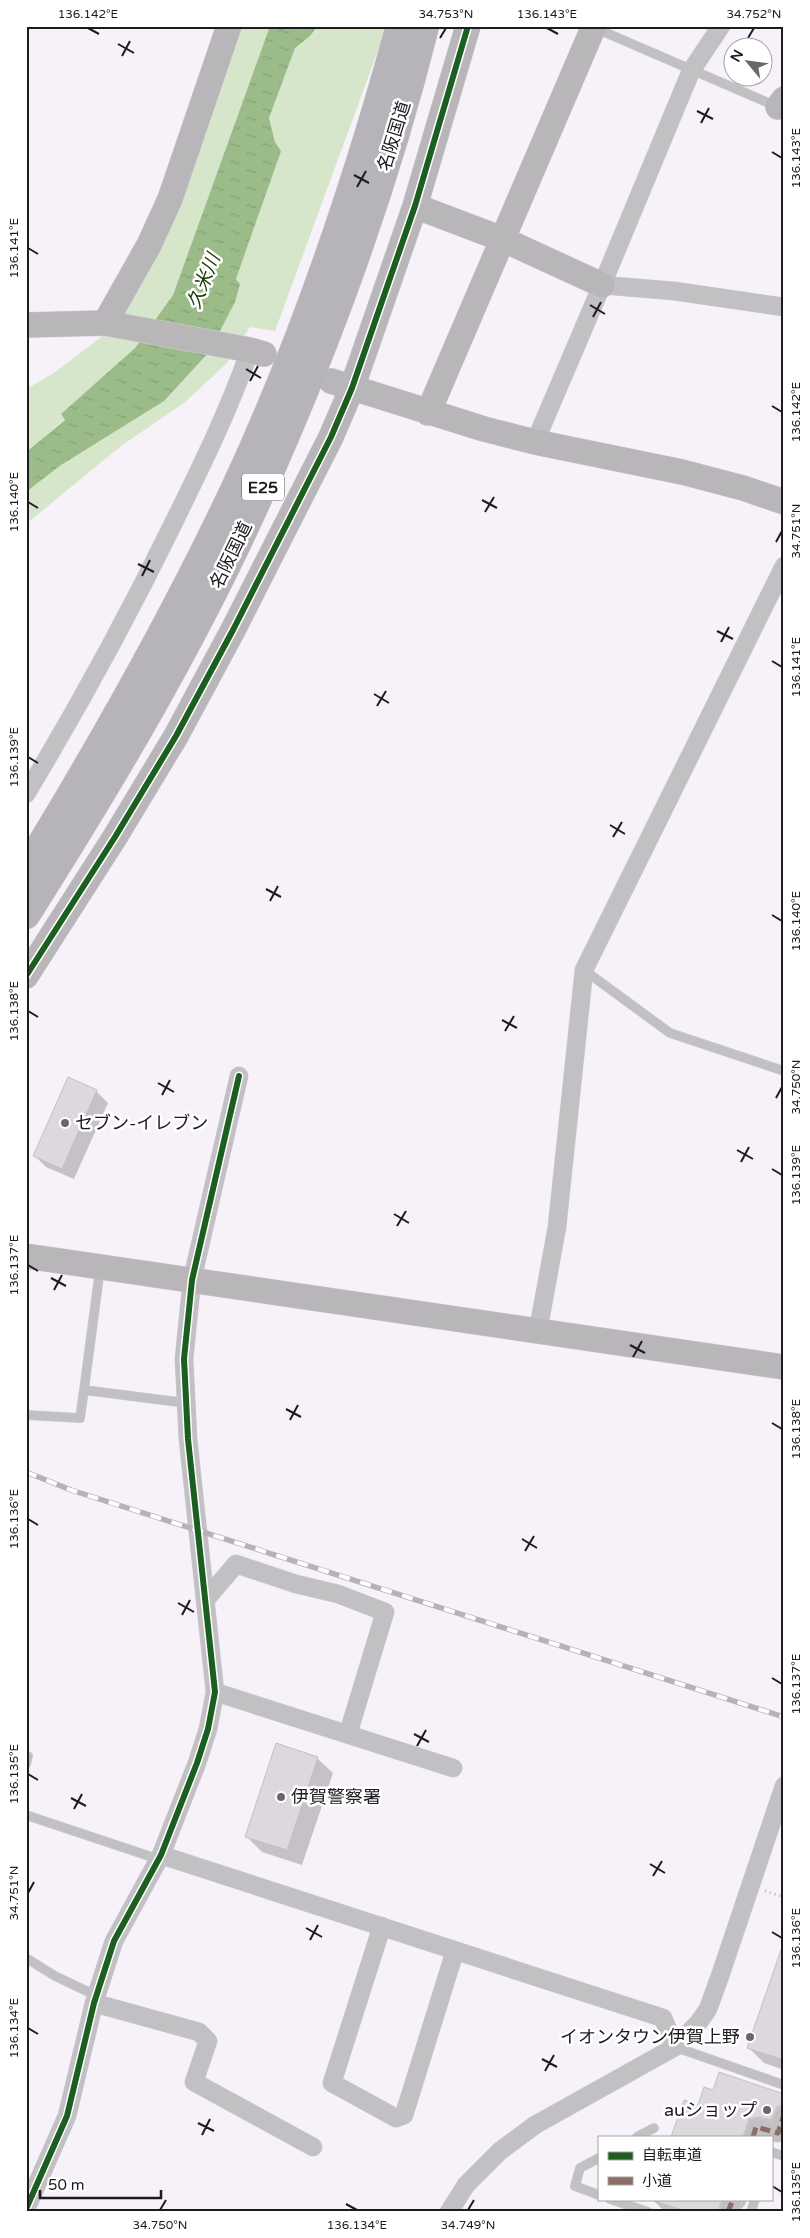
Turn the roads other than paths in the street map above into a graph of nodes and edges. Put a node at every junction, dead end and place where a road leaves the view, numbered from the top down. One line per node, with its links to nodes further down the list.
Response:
1 (229, 26): 13 (street)
2 (400, 26): 22 (highway, 名阪国道 / E25)
3 (425, 26): 23 (highway, 名阪国道 / E25)
4 (468, 26): 9 (street)
5 (721, 26): 7 (street)
6 (592, 27): 7 (lane); 10 (street)
7 (691, 71): 8 (lane); 11 (street)
8 (781, 103)
9 (415, 206): 10 (street); 16 (street)
10 (502, 239): 11 (street); 17 (street)
11 (602, 285): 12 (street); 18 (street)
12 (784, 307)
13 (111, 324): 14 (street); 15 (street)
14 (26, 325)
15 (251, 351): 21 (street)
16 (341, 384): 17 (street); 25 (street)
17 (428, 413): 18 (street)
18 (534, 442): 19 (street)
19 (784, 502)
20 (784, 566): 24 (street)
21 (26, 794)
22 (26, 869)
23 (26, 914)
24 (584, 970): 26 (lane); 31 (street)
25 (26, 976)
26 (784, 1071)
27 (239, 1076): 30 (street)
28 (26, 1256): 29 (street)
29 (101, 1267): 30 (street); 33 (lane)
30 (192, 1280): 31 (street); 34 (street)
31 (538, 1331): 32 (street)
32 (784, 1367)
33 (84, 1390): 34 (lane); 35 (lane)
34 (186, 1404): 36 (street)
35 (26, 1415)
36 (207, 1598): 37 (street); 38 (street)
37 (216, 1692): 38 (street); 42 (street)
38 (348, 1734): 39 (street)
39 (453, 1768)
40 (784, 1786): 47 (street)
41 (26, 1815): 42 (lane)
42 (160, 1857): 43 (street); 46 (street)
43 (382, 1926): 44 (street); 44 (street)
44 (455, 1951): 47 (street)
45 (26, 1958): 46 (lane)
46 (96, 1999): 53 (street); 61 (street)
47 (675, 2047): 48 (lane); 62 (street)
48 (784, 2084)
49 (784, 2115): 52 (street)
50 (654, 2128): 51 (lane)
51 (639, 2136)
52 (753, 2136)
53 (314, 2146)
54 (772, 2152): 55 (lane)
55 (784, 2156)
56 (598, 2159): 57 (lane)
57 (598, 2195)
58 (613, 2200): 63 (lane)
59 (732, 2200): 64 (street)
60 (755, 2200): 65 (lane)
61 (26, 2209)
62 (450, 2212)
63 (648, 2212)
64 (728, 2212)
65 (751, 2212)

